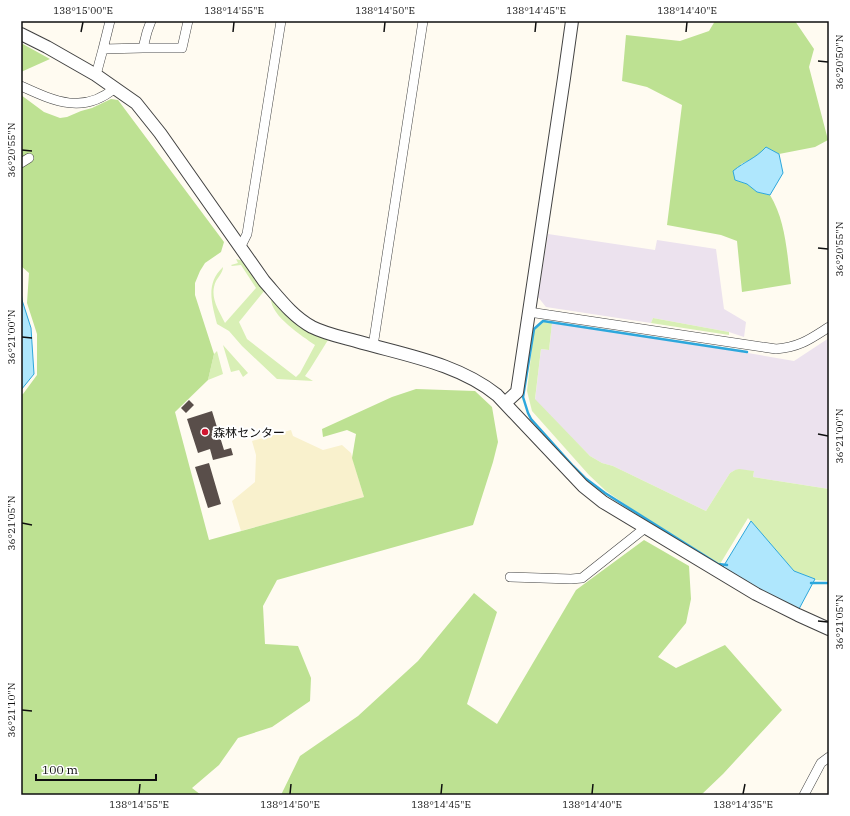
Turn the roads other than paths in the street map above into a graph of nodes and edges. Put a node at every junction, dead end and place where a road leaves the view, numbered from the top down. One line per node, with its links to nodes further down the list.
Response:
1 (110, 21): 9 (street)
2 (151, 21): 8 (street)
3 (188, 21): 8 (street)
4 (281, 21): 15 (street)
5 (423, 21): 18 (street)
6 (572, 21): 16 (street)
7 (21, 34): 10 (street)
8 (143, 48): 9 (street)
9 (103, 49): 10 (street)
10 (96, 75): 12 (street)
11 (21, 86): 12 (street)
12 (115, 88): 15 (street)
13 (29, 158): 14 (street)
14 (21, 163)
15 (240, 248): 18 (street)
16 (530, 312): 17 (street); 19 (street)
17 (829, 327)
18 (373, 346): 19 (street)
19 (505, 403): 20 (street)
20 (645, 528): 21 (street); 22 (street)
21 (510, 577)
22 (829, 629)
23 (829, 756): 24 (street)
24 (804, 795)

